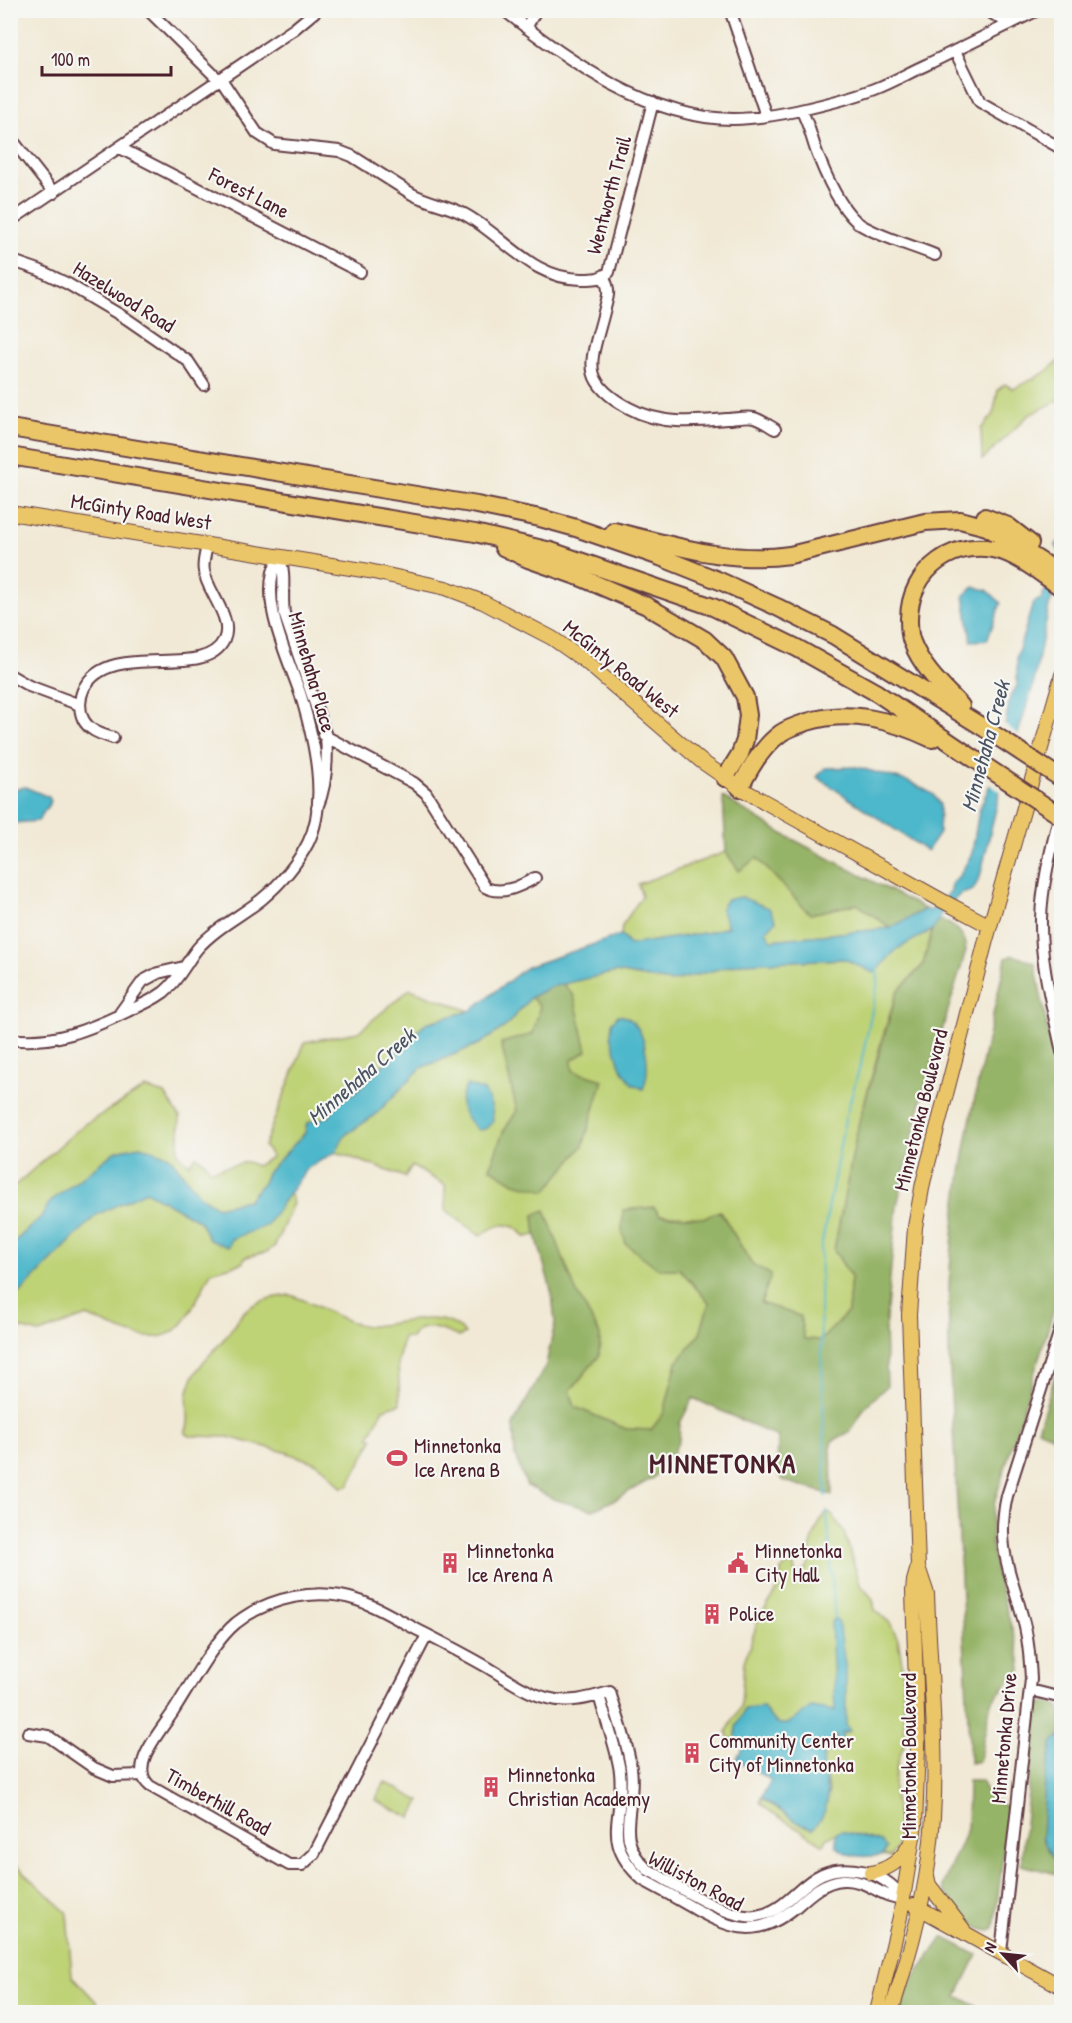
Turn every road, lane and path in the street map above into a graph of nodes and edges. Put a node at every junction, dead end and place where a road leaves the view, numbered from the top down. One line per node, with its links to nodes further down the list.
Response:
1 (148, 10): 11 (street, Wentworth Trail)
2 (317, 10): 11 (street)
3 (504, 10): 9 (street)
4 (536, 10): 9 (street)
5 (730, 10): 14 (street)
6 (986, 10): 8 (street)
7 (1038, 10): 8 (street)
8 (1010, 24): 10 (street)
9 (526, 28): 12 (street)
10 (955, 51): 13 (street); 17 (street)
11 (220, 79): 16 (street); 23 (street, Wentworth Trail)
12 (653, 102): 14 (street); 23 (street, Wentworth Trail)
13 (801, 110): 14 (street); 20 (street)
14 (766, 116)
15 (10, 137): 18 (street)
16 (120, 148): 18 (street); 22 (street, Forest Lane)
17 (1062, 149)
18 (54, 193): 19 (street)
19 (10, 221)
20 (935, 255)
21 (10, 260): 24 (street, Hazelwood Road)
22 (360, 272)
23 (604, 277): 26 (street)
24 (204, 384)
25 (10, 428): 29 (highway)
26 (775, 429)
27 (10, 456): 30 (highway)
28 (10, 513): 31 (main road, McGinty Road West)
29 (576, 528): 33 (highway); 38 (highway)
30 (475, 533): 42 (highway); 44 (highway)
31 (207, 544): 32 (main road, McGinty Road West); 37 (street)
32 (279, 557): 39 (street, Minnehaha Place); 40 (street, Minnehaha Place); 44 (main road, McGinty Road West)
33 (1062, 575)
34 (1062, 588): 38 (highway)
35 (10, 675): 37 (street)
36 (1062, 675): 49 (main road, Minnetonka Boulevard)
37 (80, 705): 41 (street)
38 (981, 726): 43 (highway, bridge)
39 (310, 732): 40 (street); 46 (street, Minnehaha Place)
40 (326, 736): 46 (street, Minnehaha Place); 48 (street)
41 (113, 738)
42 (973, 758): 44 (highway); 47 (highway, bridge)
43 (1062, 779)
44 (733, 783): 49 (main road, McGinty Road West)
45 (1062, 805): 53 (street)
46 (317, 808): 50 (street, Minnehaha Place)
47 (1062, 817)
48 (535, 878)
49 (990, 926): 55 (main road, Minnetonka Boulevard)
50 (184, 968): 51 (street, Minnehaha Place); 51 (street)
51 (118, 1016): 52 (street, Minnehaha Place)
52 (10, 1039)
53 (1062, 1052)
54 (1062, 1324): 58 (street, Minnetonka Drive)
55 (918, 1567): 63 (main road, Minnetonka Boulevard); 65 (main road, Minnetonka Boulevard)
56 (369, 1605): 57 (street, Williston Road); 62 (street, Timberhill Road)
57 (427, 1635): 59 (street, Williston Road); 62 (street, Timberhill Road)
58 (1030, 1690): 60 (street); 69 (street, Minnetonka Drive)
59 (598, 1695): 64 (street, Williston Road); 66 (street, Williston Road)
60 (1062, 1698)
61 (28, 1733): 62 (street)
62 (141, 1775)
63 (913, 1840): 64 (main road); 66 (main road, Minnetonka Boulevard)
64 (871, 1873): 66 (street, Williston Road)
65 (926, 1874): 67 (main road, Minnetonka Boulevard); 68 (main road)
66 (903, 1898): 67 (main road, Williston Road); 71 (main road, Minnetonka Boulevard)
67 (920, 1908): 68 (main road, Williston Road); 72 (main road, Minnetonka Boulevard)
68 (966, 1933): 69 (main road, Williston Road)
69 (1000, 1952): 70 (main road, Williston Road)
70 (1062, 1987)
71 (877, 2013)
72 (891, 2013)

